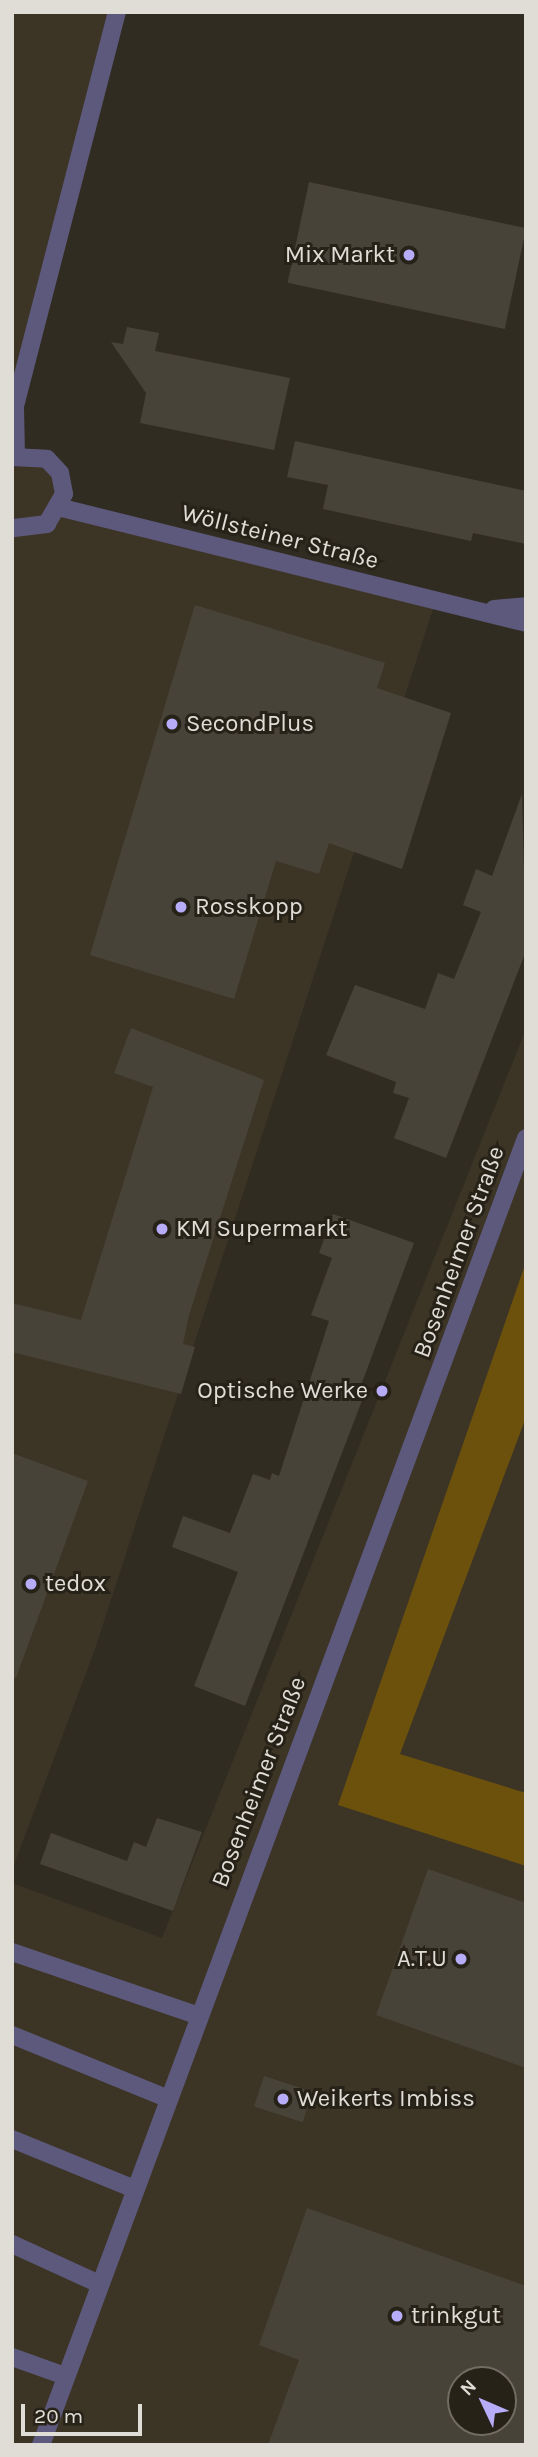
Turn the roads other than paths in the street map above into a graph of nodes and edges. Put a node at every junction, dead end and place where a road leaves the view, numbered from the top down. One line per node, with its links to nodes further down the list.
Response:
1 (117, 12): 2 (street)
2 (14, 456): 3 (street)
3 (62, 508): 4 (street); 6 (street, Wöllsteiner Straße)
4 (12, 528)
5 (526, 606): 6 (street, Wöllsteiner Straße)
6 (487, 609): 7 (street, Wöllsteiner Straße)
7 (526, 623)
8 (526, 1138): 10 (street, Bosenheimer Straße)
9 (12, 1952): 10 (street)
10 (197, 2015): 12 (street, Bosenheimer Straße)
11 (12, 2035): 12 (street)
12 (166, 2098): 14 (street, Bosenheimer Straße)
13 (12, 2139): 14 (street)
14 (132, 2188): 16 (street, Bosenheimer Straße)
15 (12, 2244): 16 (street)
16 (97, 2283): 18 (street, Bosenheimer Straße)
17 (12, 2357): 18 (street)
18 (65, 2376): 19 (street, Bosenheimer Straße)
19 (41, 2445)

